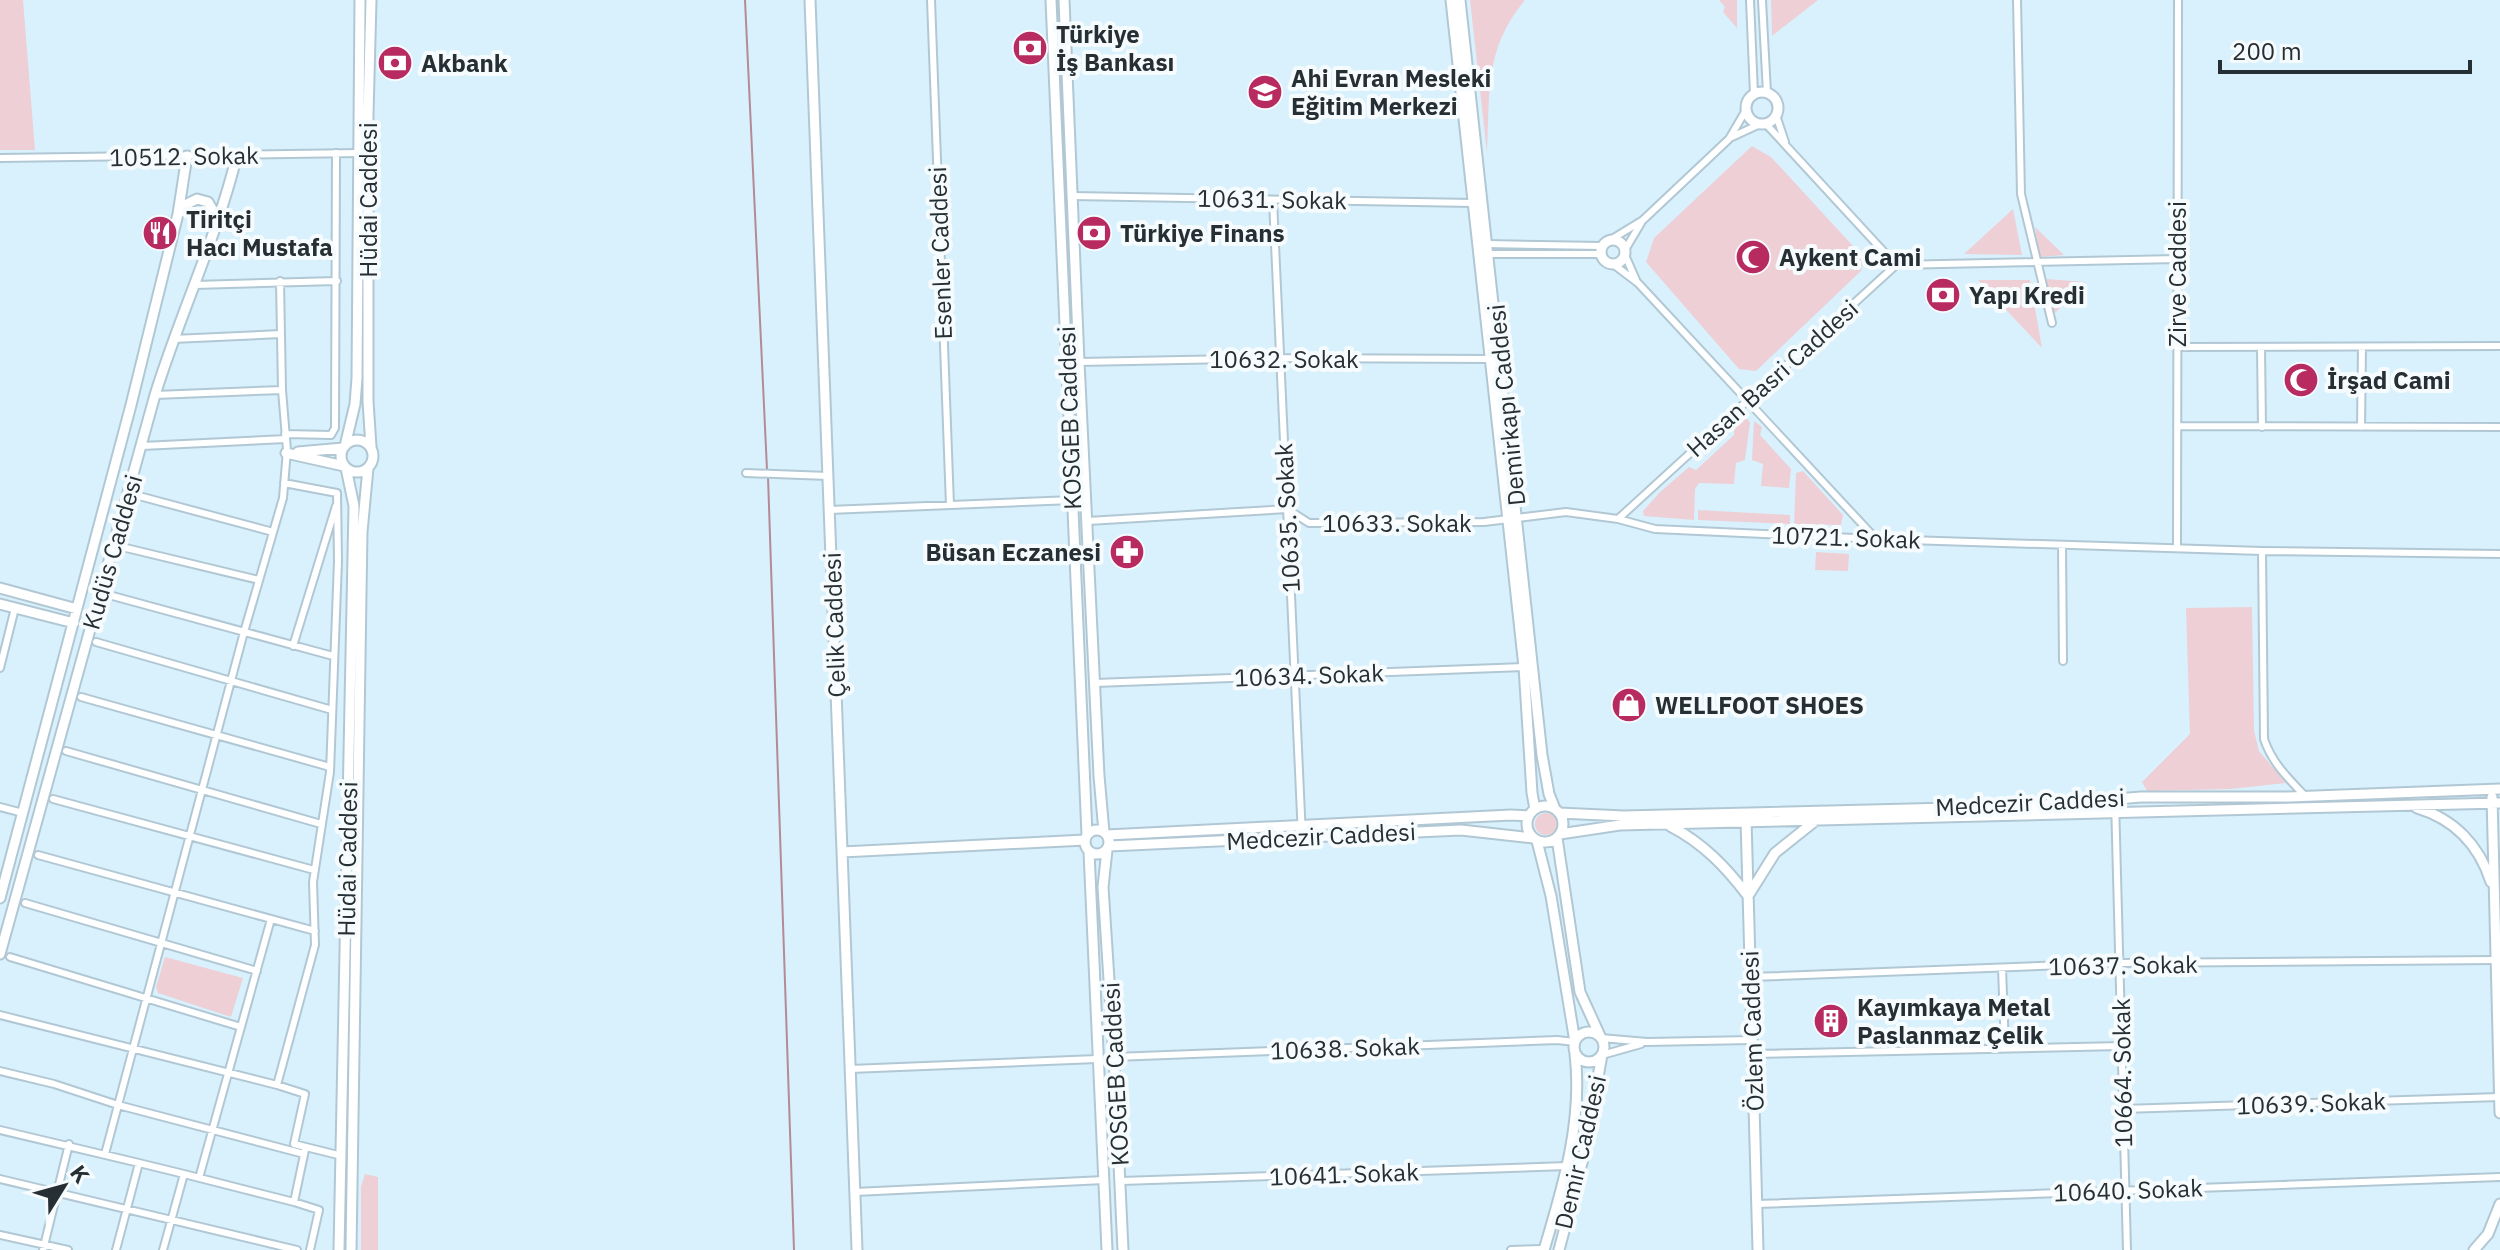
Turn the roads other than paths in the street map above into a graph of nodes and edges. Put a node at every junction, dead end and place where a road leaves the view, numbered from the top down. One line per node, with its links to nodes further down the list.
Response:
1 (360, 0): 21 (street, Hüdai Caddesi)
2 (371, 0): 21 (street, Hüdai Caddesi)
3 (810, 0): 68 (street, Çelik Caddesi)
4 (931, 0): 73 (street, Esenler Caddesi)
5 (1051, 0): 72 (street, KOSGEB Caddesi)
6 (1064, 0): 25 (street, KOSGEB Caddesi)
7 (1451, 0): 27 (street, Demirkapı Caddesi)
8 (1460, 0): 32 (street, Demirkapı Caddesi)
9 (1750, 0): 14 (street)
10 (1762, 0): 13 (street)
11 (2017, 0): 36 (street)
12 (2178, 0): 35 (street, Zirve Caddesi)
13 (1767, 93): 14 (street); 16 (street)
14 (1754, 94): 15 (street)
15 (1746, 110): 17 (street); 18 (street)
16 (1776, 115): 17 (street); 19 (street)
17 (1763, 124): 18 (street); 19 (street)
18 (1729, 139): 29 (street)
19 (1786, 145): 38 (street)
20 (336, 153): 21 (street, 10512. Sokak); 22 (street, 10512. Sokak); 40 (street)
21 (363, 153): 62 (street, Hüdai Caddesi); 63 (street, Hüdai Caddesi)
22 (237, 155): 23 (street, 10512. Sokak); 30 (street, Kudüs Caddesi)
23 (187, 156): 24 (street, 10512. Sokak); 28 (street, Kudüs Caddesi)
24 (0, 158)
25 (1072, 196): 26 (street, 10631. Sokak); 52 (street, KOSGEB Caddesi)
26 (1273, 200): 27 (street, 10631. Sokak); 50 (street, 10635. Sokak)
27 (1473, 203): 32 (street, Demirkapı Caddesi)
28 (178, 214): 30 (street); 91 (street, Kudüs Caddesi)
29 (1643, 220): 31 (street); 34 (street)
30 (215, 227): 42 (street, Kudüs Caddesi)
31 (1612, 239): 33 (street); 34 (street)
32 (1483, 249): 33 (street); 51 (street, Demirkapı Caddesi); 76 (street, Demirkapı Caddesi)
33 (1601, 250): 37 (street)
34 (1625, 253): 37 (street); 41 (street)
35 (2178, 259): 36 (street); 47 (street, Zirve Caddesi)
36 (2036, 261): 38 (street); 43 (street)
37 (1613, 264): 41 (street)
38 (1896, 265): 55 (street, Hasan Basri Caddesi)
39 (280, 281): 40 (street); 42 (street); 44 (street)
40 (337, 281): 60 (street)
41 (1638, 283): 55 (street)
42 (194, 285): 45 (street, Kudüs Caddesi)
43 (2052, 323)
44 (281, 334): 45 (street); 53 (street)
45 (172, 339): 54 (street, Kudüs Caddesi)
46 (2500, 346): 49 (street)
47 (2177, 347): 48 (street); 56 (street, Zirve Caddesi)
48 (2261, 347): 49 (street); 57 (street)
49 (2362, 347): 58 (street)
50 (1280, 358): 51 (street, 10632. Sokak); 52 (street, 10632. Sokak); 74 (street, 10635. Sokak)
51 (1490, 359): 76 (street, Demirkapı Caddesi)
52 (1079, 362): 78 (street, KOSGEB Caddesi)
53 (282, 390): 54 (street); 60 (street)
54 (155, 395): 61 (street, Kudüs Caddesi)
55 (1748, 400): 77 (street, Hasan Basri Caddesi); 80 (street)
56 (2177, 426): 57 (street); 83 (street, Zirve Caddesi)
57 (2262, 427): 58 (street)
58 (2361, 427): 59 (street)
59 (2500, 427)
60 (285, 437): 61 (street); 64 (street)
61 (142, 446): 144 (street, Kudüs Caddesi)
62 (344, 447): 63 (street); 64 (street); 65 (street)
63 (371, 447): 66 (street)
64 (286, 453): 65 (street); 69 (street)
65 (345, 467): 66 (street); 178 (street, Hüdai Caddesi)
66 (368, 468): 203 (street, Hüdai Caddesi)
67 (746, 473): 68 (street)
68 (828, 476): 75 (street, Çelik Caddesi)
69 (284, 483): 71 (street); 79 (street)
70 (139, 496): 79 (street)
71 (338, 499): 95 (street); 96 (street)
72 (1073, 500): 73 (street); 127 (street, KOSGEB Caddesi)
73 (950, 505): 75 (street)
74 (1287, 509): 76 (street, 10633. Sokak); 78 (street, 10633. Sokak); 100 (street, 10635. Sokak)
75 (829, 510): 131 (street, Çelik Caddesi)
76 (1513, 518): 77 (street, 10721. Sokak); 98 (street, Demirkapı Caddesi); 116 (street, Demirkapı Caddesi)
77 (1618, 519): 80 (street, 10721. Sokak)
78 (1088, 521): 102 (street, KOSGEB Caddesi)
79 (273, 532): 86 (street)
80 (1876, 539): 81 (street, 10721. Sokak)
81 (2062, 545): 83 (street, 10721. Sokak); 97 (street)
82 (122, 547): 86 (street)
83 (2177, 548): 84 (street, 10721. Sokak)
84 (2262, 551): 85 (street, 10721. Sokak); 110 (street)
85 (2500, 554)
86 (259, 580): 93 (street)
87 (0, 588): 91 (street)
88 (109, 595): 93 (street)
89 (0, 604): 90 (street)
90 (15, 608): 92 (street); 99 (street)
91 (77, 609): 92 (street, Kudüs Caddesi)
92 (74, 623): 117 (street, Kudüs Caddesi)
93 (244, 632): 95 (street); 101 (street)
94 (96, 642): 101 (street)
95 (293, 646): 96 (street)
96 (333, 656): 104 (street)
97 (2063, 661)
98 (1524, 667): 100 (street, 10634. Sokak); 118 (street, Demirkapı Caddesi)
99 (0, 668)
100 (1295, 676): 102 (street, 10634. Sokak); 124 (street, 10635. Sokak)
101 (231, 681): 104 (street); 105 (street)
102 (1095, 683): 130 (street, KOSGEB Caddesi)
103 (81, 697): 105 (street)
104 (332, 710): 107 (street)
105 (216, 735): 107 (street); 109 (street)
106 (66, 751): 109 (street)
107 (330, 767): 122 (street)
108 (2496, 789): 110 (street, Medcezir Caddesi); 113 (street)
109 (202, 790): 122 (street); 126 (street)
110 (2305, 796): 112 (street, Medcezir Caddesi)
111 (53, 799): 126 (street)
112 (2115, 800): 119 (street, 10664. Sokak); 120 (street, Medcezir Caddesi)
113 (2496, 803): 114 (street, Medcezir Caddesi); 139 (street)
114 (2406, 806): 119 (street, Medcezir Caddesi); 139 (street)
115 (0, 807): 117 (street)
116 (1557, 811): 118 (street); 120 (street, Medcezir Caddesi); 125 (street)
117 (23, 813): 138 (street, Kudüs Caddesi)
118 (1532, 813): 124 (street, Medcezir Caddesi); 129 (street)
119 (2116, 813): 121 (street, Medcezir Caddesi); 146 (street, 10664. Sokak)
120 (1746, 817): 121 (street, Medcezir Caddesi); 123 (street, Medcezir Caddesi); 137 (street, Özlem Caddesi)
121 (1815, 821): 137 (street)
122 (321, 824): 134 (street)
123 (1667, 824): 125 (street, Medcezir Caddesi); 137 (street)
124 (1302, 825): 128 (street, 10635. Sokak); 130 (street, Medcezir Caddesi)
125 (1559, 836): 129 (street); 153 (street)
126 (189, 837): 134 (street); 136 (street)
127 (1086, 837): 130 (street); 131 (street); 132 (street, KOSGEB Caddesi)
128 (1302, 837): 129 (street, Medcezir Caddesi); 130 (street, Medcezir Caddesi)
129 (1535, 839): 155 (street)
130 (1107, 841): 132 (street); 163 (street, KOSGEB Caddesi)
131 (842, 852): 165 (street, Çelik Caddesi)
132 (1089, 852): 164 (street, KOSGEB Caddesi)
133 (38, 855): 136 (street)
134 (314, 870): 142 (street)
135 (2500, 883): 139 (street)
136 (174, 892): 141 (street); 143 (street)
137 (1748, 896): 149 (street, Özlem Caddesi)
138 (0, 898)
139 (2494, 899): 145 (street)
140 (25, 903): 143 (street)
141 (271, 919): 142 (street); 148 (street)
142 (315, 931): 168 (street)
143 (161, 942): 148 (street); 150 (street)
144 (5, 955): 150 (street)
145 (2496, 960): 146 (street, 10637. Sokak); 169 (street)
146 (2119, 963): 147 (street, 10637. Sokak); 157 (street, 10664. Sokak)
147 (2002, 968): 149 (street, 10637. Sokak); 159 (street)
148 (257, 971): 152 (street)
149 (1751, 977): 154 (street, Özlem Caddesi)
150 (147, 997): 152 (street); 158 (street)
151 (0, 1015): 158 (street)
152 (241, 1027): 167 (street)
153 (1601, 1038): 155 (street); 156 (street); 162 (street)
154 (1752, 1040): 156 (street); 161 (street, Özlem Caddesi)
155 (1575, 1042): 160 (street); 163 (street, 10638. Sokak)
156 (1647, 1042): 162 (street)
157 (2121, 1046): 159 (street); 171 (street, 10664. Sokak)
158 (133, 1047): 167 (street); 170 (street)
159 (2005, 1048): 161 (street)
160 (1575, 1054): 162 (street); 180 (street, Demir Caddesi)
161 (1752, 1054): 191 (street, Özlem Caddesi)
162 (1602, 1055): 209 (street, Demir Caddesi)
163 (1114, 1057): 186 (street, KOSGEB Caddesi)
164 (1097, 1059): 165 (street); 185 (street, KOSGEB Caddesi)
165 (850, 1069): 189 (street, Çelik Caddesi)
166 (0, 1071): 170 (street)
167 (229, 1072): 168 (street); 174 (street)
168 (277, 1085): 176 (street)
169 (2500, 1097): 171 (street, 10639. Sokak); 172 (street)
170 (118, 1105): 174 (street); 177 (street)
171 (2123, 1109): 187 (street, 10664. Sokak)
172 (2500, 1113)
173 (0, 1130): 175 (street)
174 (213, 1130): 176 (street); 183 (street)
175 (69, 1144): 177 (street); 188 (street)
176 (305, 1150): 178 (street); 190 (street)
177 (105, 1154): 179 (street)
178 (342, 1156): 202 (street, Hüdai Caddesi)
179 (139, 1163): 181 (street); 193 (street)
180 (1567, 1166): 186 (street, 10641. Sokak); 208 (street, Demir Caddesi)
181 (184, 1174): 183 (street); 194 (street)
182 (2500, 1177): 187 (street, 10640. Sokak)
183 (199, 1178): 190 (street)
184 (0, 1179): 188 (street)
185 (1104, 1180): 189 (street); 205 (street, KOSGEB Caddesi)
186 (1121, 1181): 206 (street, KOSGEB Caddesi)
187 (2125, 1190): 191 (street, 10640. Sokak); 211 (street, 10664. Sokak)
188 (57, 1192): 193 (street); 196 (street)
189 (855, 1192): 204 (street, Çelik Caddesi)
190 (294, 1202): 201 (street)
191 (1757, 1204): 210 (street, Özlem Caddesi)
192 (2500, 1204): 212 (street)
193 (129, 1209): 194 (street); 198 (street)
194 (171, 1219): 199 (street); 200 (street)
195 (0, 1235): 196 (street)
196 (43, 1247): 197 (street)
197 (68, 1250)
198 (116, 1250)
199 (163, 1250)
200 (297, 1250)
201 (310, 1250)
202 (339, 1250)
203 (351, 1250)
204 (857, 1250)
205 (1107, 1250)
206 (1123, 1250)
207 (1511, 1250): 208 (street)
208 (1544, 1250)
209 (1559, 1250)
210 (1758, 1250)
211 (2127, 1250)
212 (2474, 1250)

